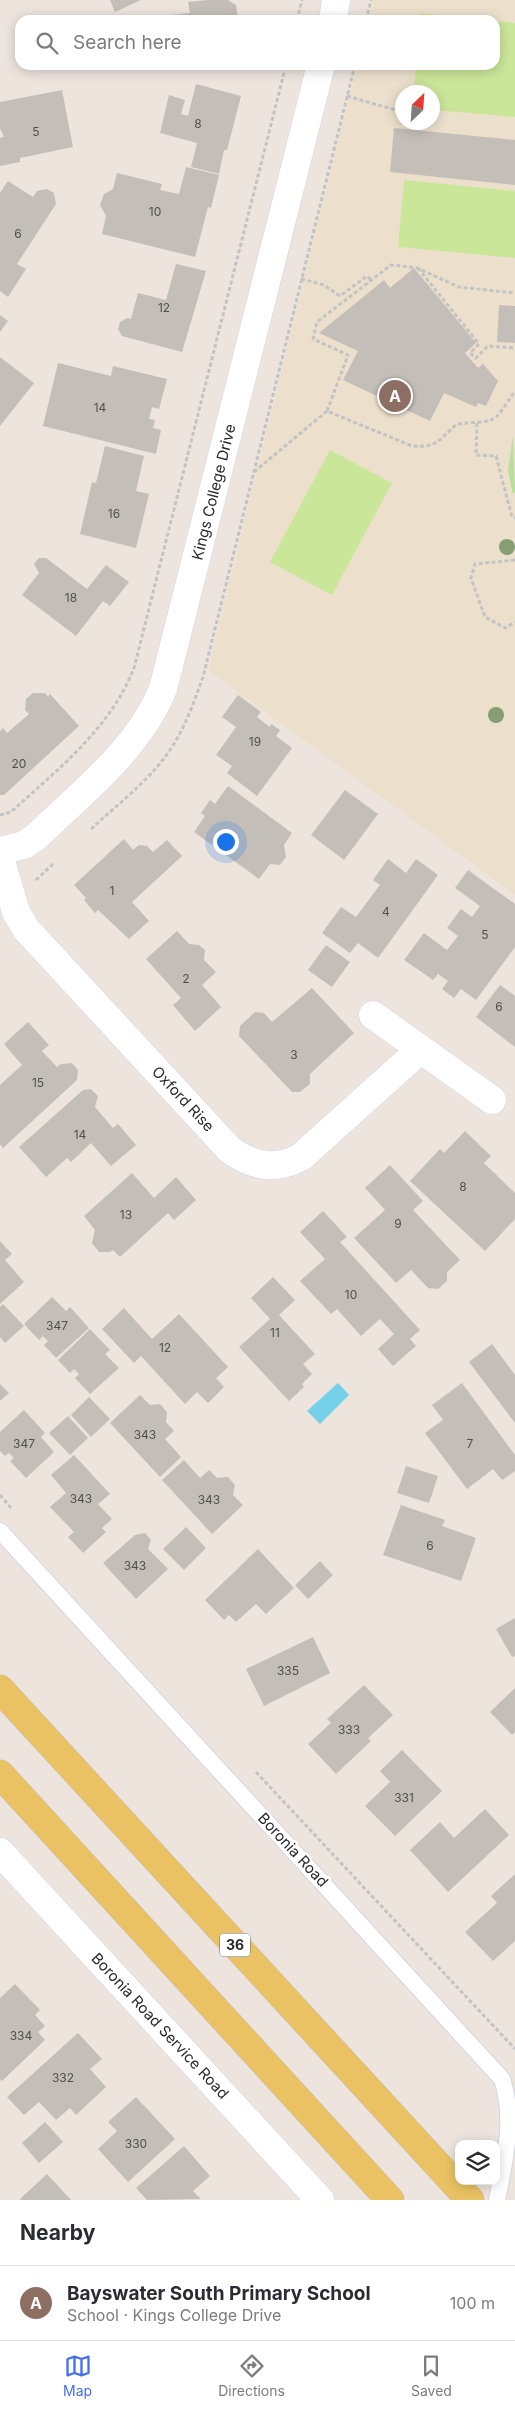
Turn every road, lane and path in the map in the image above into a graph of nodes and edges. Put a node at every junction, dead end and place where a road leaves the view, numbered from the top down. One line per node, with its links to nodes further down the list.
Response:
1 (302, 0): 4 (path)
2 (336, 0): 5 (street)
3 (371, 0): 6 (path)
4 (298, 15)
5 (334, 15)
6 (367, 15)
7 (285, 70): 23 (path)
8 (320, 70): 24 (street, Kings College Drive)
9 (347, 96): 10 (path)
10 (395, 110)
11 (417, 268): 13 (path); 14 (path); 15 (path)
12 (301, 279): 13 (path)
13 (371, 280): 17 (path)
14 (515, 294)
15 (515, 348)
16 (515, 391): 18 (path)
17 (327, 411): 18 (path); 19 (path)
18 (477, 423): 20 (path)
19 (253, 473)
20 (515, 518)
21 (515, 560): 22 (path)
22 (515, 622)
23 (0, 815)
24 (0, 851)
25 (0, 858): 27 (street, Oxford Rise)
26 (373, 1015): 27 (street)
27 (420, 1050): 28 (street)
28 (492, 1100)
29 (0, 1495): 30 (path)
30 (19, 1516)
31 (0, 1531): 40 (lane, Boronia Road)
32 (0, 1689): 39 (main road, 36)
33 (251, 1766): 36 (path)
34 (0, 1774): 38 (main road)
35 (0, 1852): 37 (street, Boronia Road Service Road)
36 (515, 2049)
37 (320, 2200)
38 (390, 2200)
39 (470, 2200)
40 (496, 2200)

